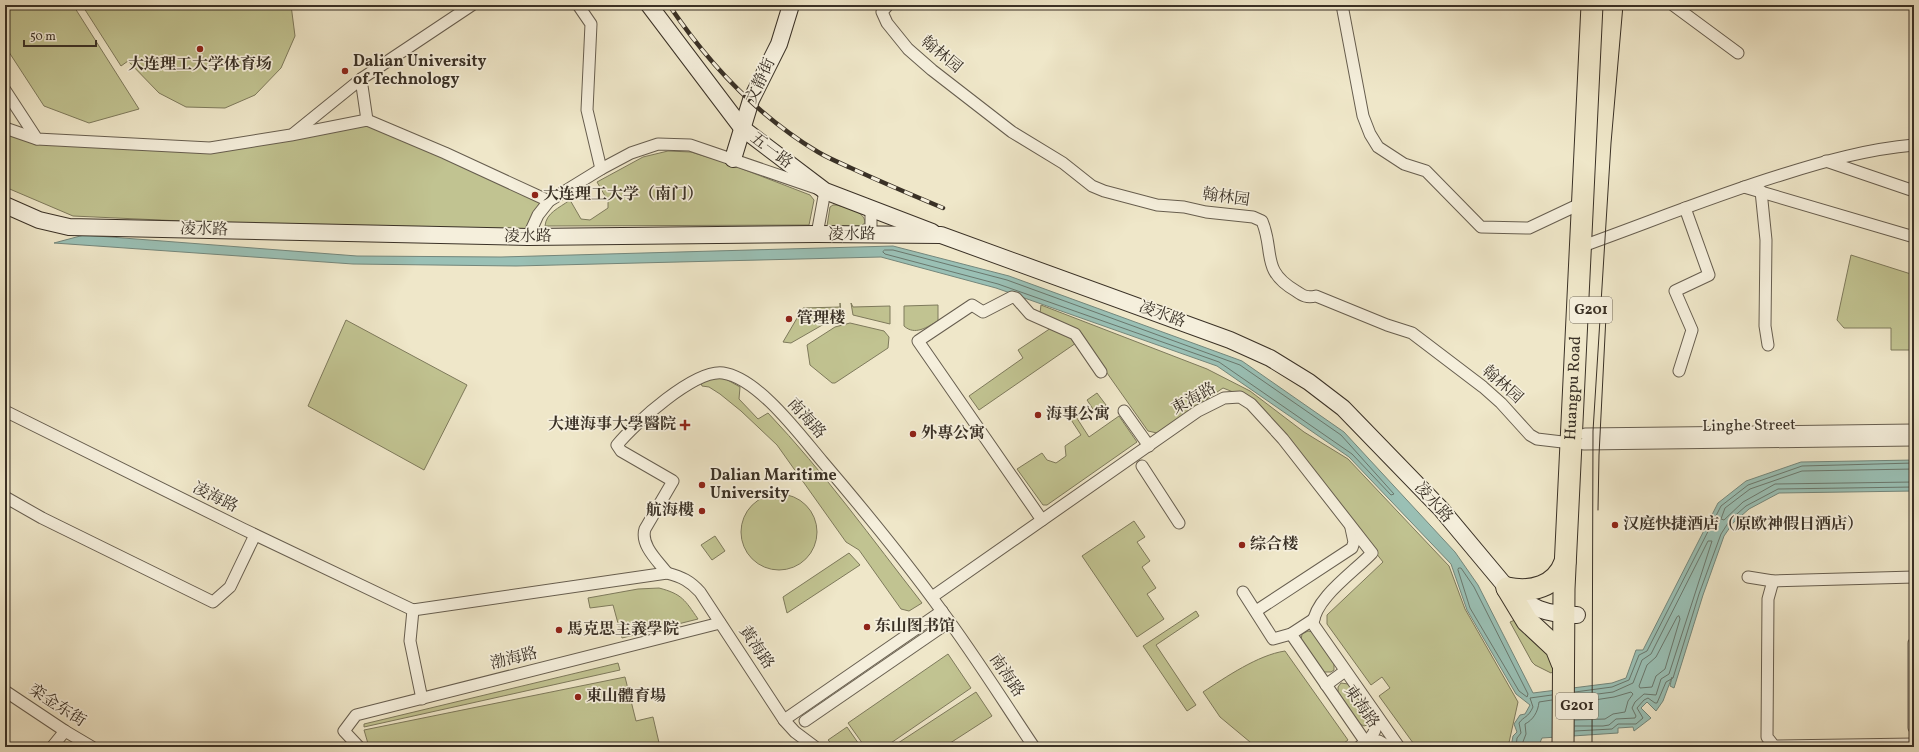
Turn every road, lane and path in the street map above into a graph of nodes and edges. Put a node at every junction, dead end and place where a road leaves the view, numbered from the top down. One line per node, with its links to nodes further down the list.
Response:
1 (472, 5): 11 (street)
2 (578, 5): 21 (street)
3 (649, 5): 15 (main road, 五一路)
4 (791, 5): 15 (main road, 文静街)
5 (888, 5): 43 (street, 翰林园)
6 (1342, 5): 27 (street)
7 (1592, 5): 27 (highway, Huangpu Road / G201)
8 (1605, 5): 36 (highway, Huangpu Road / G201)
9 (1673, 5): 10 (street)
10 (1738, 53)
11 (360, 79): 13 (street); 16 (street)
12 (5, 90): 17 (street)
13 (367, 120): 16 (street); 26 (street)
14 (5, 128): 17 (street)
15 (742, 128): 19 (main road, 文静街); 25 (main road, 五一路)
16 (291, 135): 17 (street)
17 (37, 138)
18 (1914, 145): 20 (street)
19 (733, 158): 21 (street); 25 (street)
20 (1825, 161): 22 (street); 24 (street)
21 (601, 168): 26 (street)
22 (1744, 186): 23 (street); 29 (street)
23 (1761, 191): 35 (street); 37 (street)
24 (1914, 191)
25 (825, 192): 30 (main road, 五一路); 31 (street)
26 (549, 201): 34 (street)
27 (1582, 203): 36 (highway, Huangpu Road / G201)
28 (5, 205): 34 (main road, 凌水路)
29 (1685, 208): 36 (street); 38 (street)
30 (871, 209): 32 (street); 33 (main road, 五一路)
31 (817, 234): 32 (main road, 凌水路); 34 (main road, 凌水路)
32 (868, 235): 33 (main road, 凌水路)
33 (941, 235): 57 (main road, 凌水路)
34 (528, 237)
35 (1914, 237)
36 (1587, 244): 43 (highway, Huangpu Road / G201)
37 (1768, 345)
38 (1679, 370)
39 (1101, 372): 48 (street)
40 (5, 411): 51 (street, 凌海路)
41 (1124, 411): 45 (street)
42 (1914, 430): 43 (street, Linghe Street)
43 (1580, 440): 44 (street, Linghe Street); 52 (highway, Huangpu Road / G201); 63 (highway, Huangpu Road / G201)
44 (1914, 440)
45 (1149, 446): 48 (street, 東海路); 49 (street, 東海路)
46 (1142, 466): 50 (street)
47 (5, 497): 51 (street)
48 (1042, 520): 59 (street, 東海路)
49 (1348, 520): 62 (street); 64 (street, 東海路)
50 (1179, 523)
51 (255, 535): 60 (street, 凌海路)
52 (1565, 562): 57 (highway); 63 (highway, Huangpu Road / G201)
53 (667, 573): 59 (street, 南海路); 60 (street); 66 (street, 黃海路)
54 (1748, 577): 56 (street)
55 (1914, 578): 56 (street)
56 (1773, 581): 79 (street)
57 (1507, 588): 63 (main road, 凌水路); 69 (highway)
58 (1243, 592): 62 (street)
59 (932, 598): 61 (street, 南海路)
60 (413, 610): 73 (street)
61 (942, 611): 65 (street, 南海路); 75 (street)
62 (1256, 611): 67 (street)
63 (1570, 615): 69 (highway, Huangpu Road / G201)
64 (1314, 619): 67 (street); 70 (street, 東海路)
65 (949, 622): 76 (street); 87 (street, 南海路)
66 (720, 623): 73 (street, 渤海路); 75 (street, 黃海路)
67 (1291, 634): 71 (street)
68 (1914, 644): 77 (street)
69 (1568, 669): 82 (highway, Huangpu Road / G201)
70 (1345, 671): 71 (street, 東海路); 74 (street, 東海路)
71 (1326, 685): 81 (street, 東海路)
72 (5, 691): 78 (street, 栾金东街)
73 (422, 699): 85 (street, 渤海路)
74 (1377, 717): 81 (street); 89 (street, 東海路)
75 (784, 720): 86 (street, 黃海路)
76 (805, 721)
77 (1914, 728)
78 (65, 731): 83 (street); 84 (street, 栾金东街)
79 (1766, 742): 80 (street)
80 (1914, 744)
81 (1365, 745): 88 (street)
82 (1570, 745)
83 (52, 747)
84 (92, 747)
85 (360, 747)
86 (816, 747)
87 (1034, 747)
88 (1389, 747)
89 (1399, 747)

